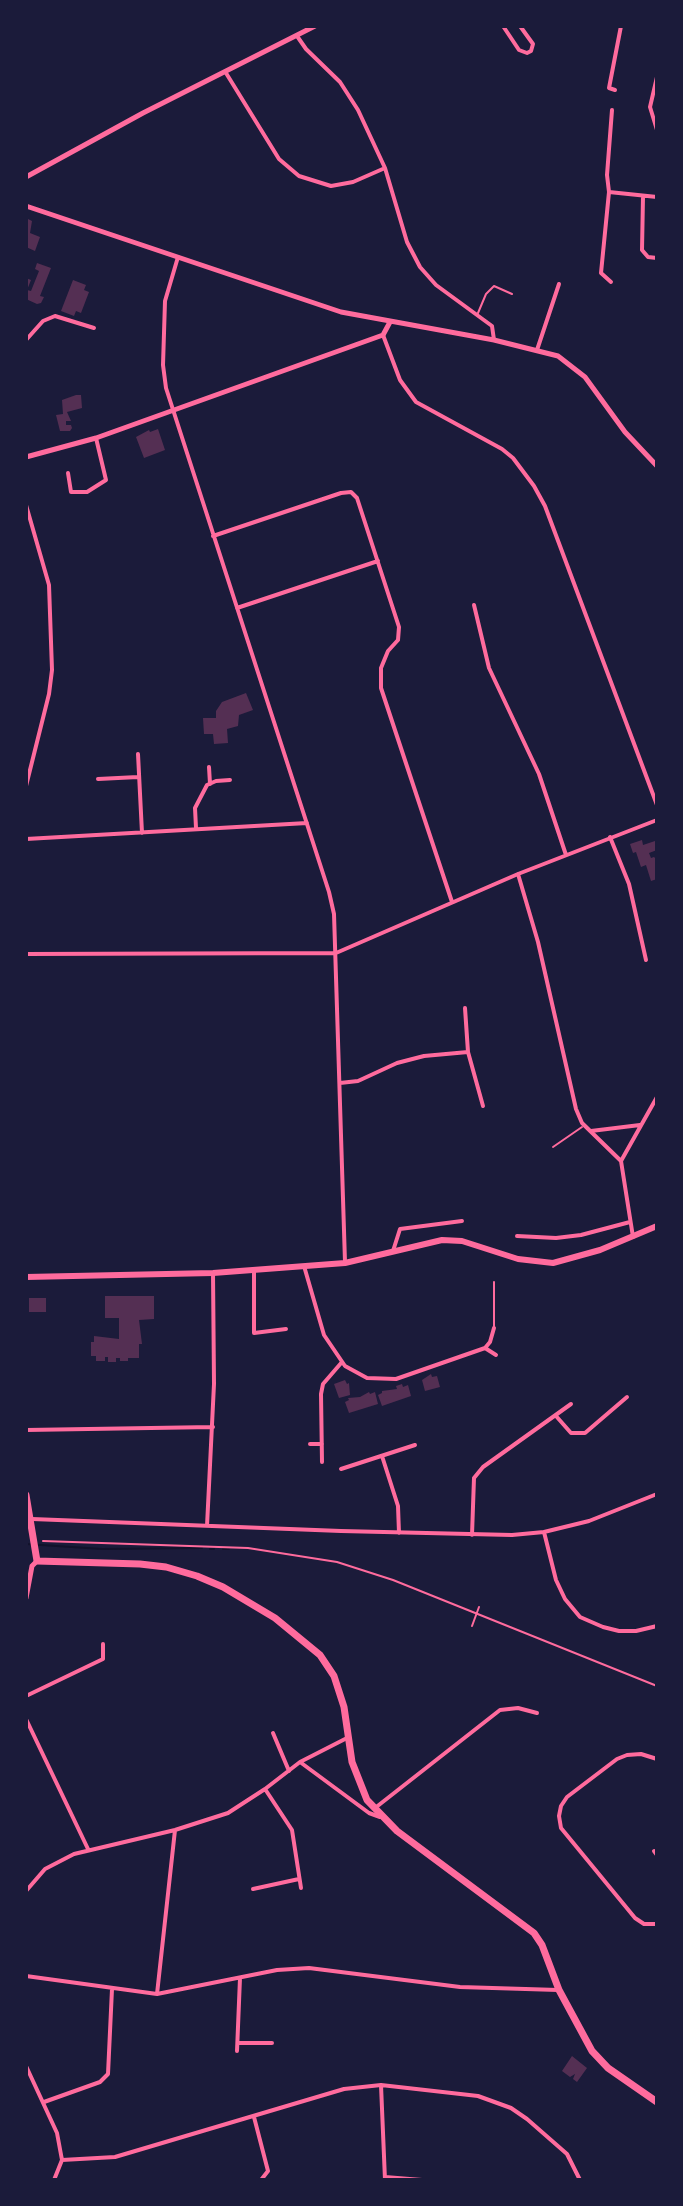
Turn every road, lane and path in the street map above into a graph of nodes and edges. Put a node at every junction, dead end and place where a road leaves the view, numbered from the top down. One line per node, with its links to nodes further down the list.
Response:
1 (315, 26): 5 (street)
2 (503, 26): 3 (street)
3 (520, 26)
4 (621, 26): 8 (street)
5 (297, 36): 6 (street); 13 (street)
6 (226, 73): 13 (street); 14 (street)
7 (657, 77): 9 (street)
8 (615, 90)
9 (650, 107): 10 (street); 12 (street)
10 (657, 109)
11 (612, 110): 15 (street)
12 (657, 130)
13 (385, 168): 24 (street)
14 (26, 177)
15 (609, 192): 16 (street); 21 (street)
16 (643, 197): 17 (street); 20 (street)
17 (657, 197)
18 (26, 206): 19 (street)
19 (178, 257): 25 (street); 31 (street)
20 (657, 258)
21 (611, 282)
22 (559, 284): 30 (street)
23 (512, 294): 24 (lane)
24 (478, 315): 29 (street)
25 (390, 322): 27 (street); 29 (street)
26 (94, 328): 28 (street)
27 (383, 335): 31 (street); 48 (street)
28 (26, 340)
29 (494, 340): 30 (street)
30 (537, 350): 34 (street)
31 (172, 411): 32 (street); 37 (street)
32 (96, 438): 33 (street); 35 (street)
33 (26, 457)
34 (657, 466)
35 (68, 473)
36 (26, 505): 47 (street)
37 (213, 536): 38 (street); 40 (street)
38 (378, 561): 40 (street); 57 (street)
39 (474, 605): 55 (street)
40 (237, 608): 50 (street)
41 (138, 754): 43 (street)
42 (209, 767): 46 (street)
43 (138, 777): 44 (street); 52 (street)
44 (98, 779)
45 (230, 780): 46 (street)
46 (210, 784): 51 (street)
47 (26, 786)
48 (657, 805)
49 (657, 820): 53 (street)
50 (307, 823): 51 (street); 58 (street)
51 (196, 829): 52 (street)
52 (142, 833): 54 (street)
53 (610, 837): 55 (street); 60 (street)
54 (26, 839)
55 (566, 855): 56 (street)
56 (518, 874): 57 (street); 67 (street)
57 (452, 902): 58 (street)
58 (336, 953): 59 (street); 63 (street)
59 (26, 954)
60 (646, 960)
61 (465, 1008): 62 (street)
62 (468, 1052): 63 (street); 65 (street)
63 (339, 1083): 77 (street)
64 (657, 1097): 66 (street)
65 (483, 1106)
66 (640, 1125): 68 (street); 70 (street)
67 (584, 1126): 68 (street); 69 (lane)
68 (589, 1131): 70 (street)
69 (553, 1147)
70 (621, 1161): 72 (street)
71 (462, 1221): 76 (street)
72 (630, 1222): 74 (street); 75 (street)
73 (657, 1226): 75 (main road)
74 (517, 1236)
75 (633, 1237): 76 (main road)
76 (393, 1251): 77 (main road)
77 (345, 1263): 78 (main road)
78 (304, 1266): 79 (main road); 89 (street)
79 (254, 1270): 80 (main road); 86 (street)
80 (213, 1273): 81 (main road); 93 (street)
81 (26, 1277)
82 (494, 1282): 85 (lane)
83 (26, 1285): 84 (path)
84 (26, 1298)
85 (494, 1328): 87 (street)
86 (286, 1329)
87 (485, 1348): 88 (street); 89 (street)
88 (496, 1355)
89 (342, 1362): 96 (street)
90 (627, 1397): 92 (street)
91 (571, 1404): 92 (street)
92 (556, 1416): 107 (street)
93 (213, 1427): 94 (street); 104 (street)
94 (26, 1430)
95 (310, 1444): 96 (street)
96 (322, 1444): 99 (street)
97 (415, 1445): 98 (street)
98 (382, 1456): 100 (street); 106 (street)
99 (322, 1462)
100 (341, 1469)
101 (657, 1494): 105 (street)
102 (26, 1495): 103 (main road)
103 (30, 1523): 104 (street); 109 (main road)
104 (207, 1527): 106 (street)
105 (544, 1532): 107 (street); 113 (street)
106 (399, 1533): 107 (street)
107 (472, 1535)
108 (39, 1541): 115 (path)
109 (36, 1556): 110 (street); 120 (main road)
110 (26, 1598)
111 (479, 1607): 112 (path)
112 (472, 1626)
113 (657, 1626)
114 (103, 1644): 116 (street)
115 (657, 1686)
116 (26, 1696)
117 (537, 1713): 125 (street)
118 (26, 1719): 128 (street)
119 (273, 1733): 123 (street)
120 (347, 1738): 122 (street); 125 (main road)
121 (657, 1759): 133 (street)
122 (300, 1762): 123 (street); 126 (street)
123 (289, 1771): 124 (street)
124 (265, 1789): 127 (street); 129 (street)
125 (375, 1808): 126 (main road)
126 (384, 1819): 137 (main road)
127 (175, 1830): 128 (street); 138 (street)
128 (88, 1849): 132 (street)
129 (299, 1879): 130 (street); 131 (street)
130 (301, 1888)
131 (253, 1889)
132 (26, 1891)
133 (657, 1924)
134 (26, 1976): 136 (street)
135 (240, 1978): 137 (street); 138 (street); 139 (street)
136 (112, 1989): 138 (street); 145 (street)
137 (559, 1990): 144 (main road)
138 (157, 1994)
139 (238, 2043): 140 (street); 141 (street)
140 (272, 2043)
141 (237, 2051)
142 (26, 2066): 145 (street)
143 (381, 2085): 146 (street); 148 (street); 152 (street)
144 (657, 2101)
145 (44, 2102): 147 (street)
146 (254, 2117): 147 (street); 150 (street)
147 (62, 2160): 149 (street)
148 (385, 2178): 151 (street)
149 (54, 2180)
150 (261, 2180)
151 (422, 2180)
152 (580, 2180)

